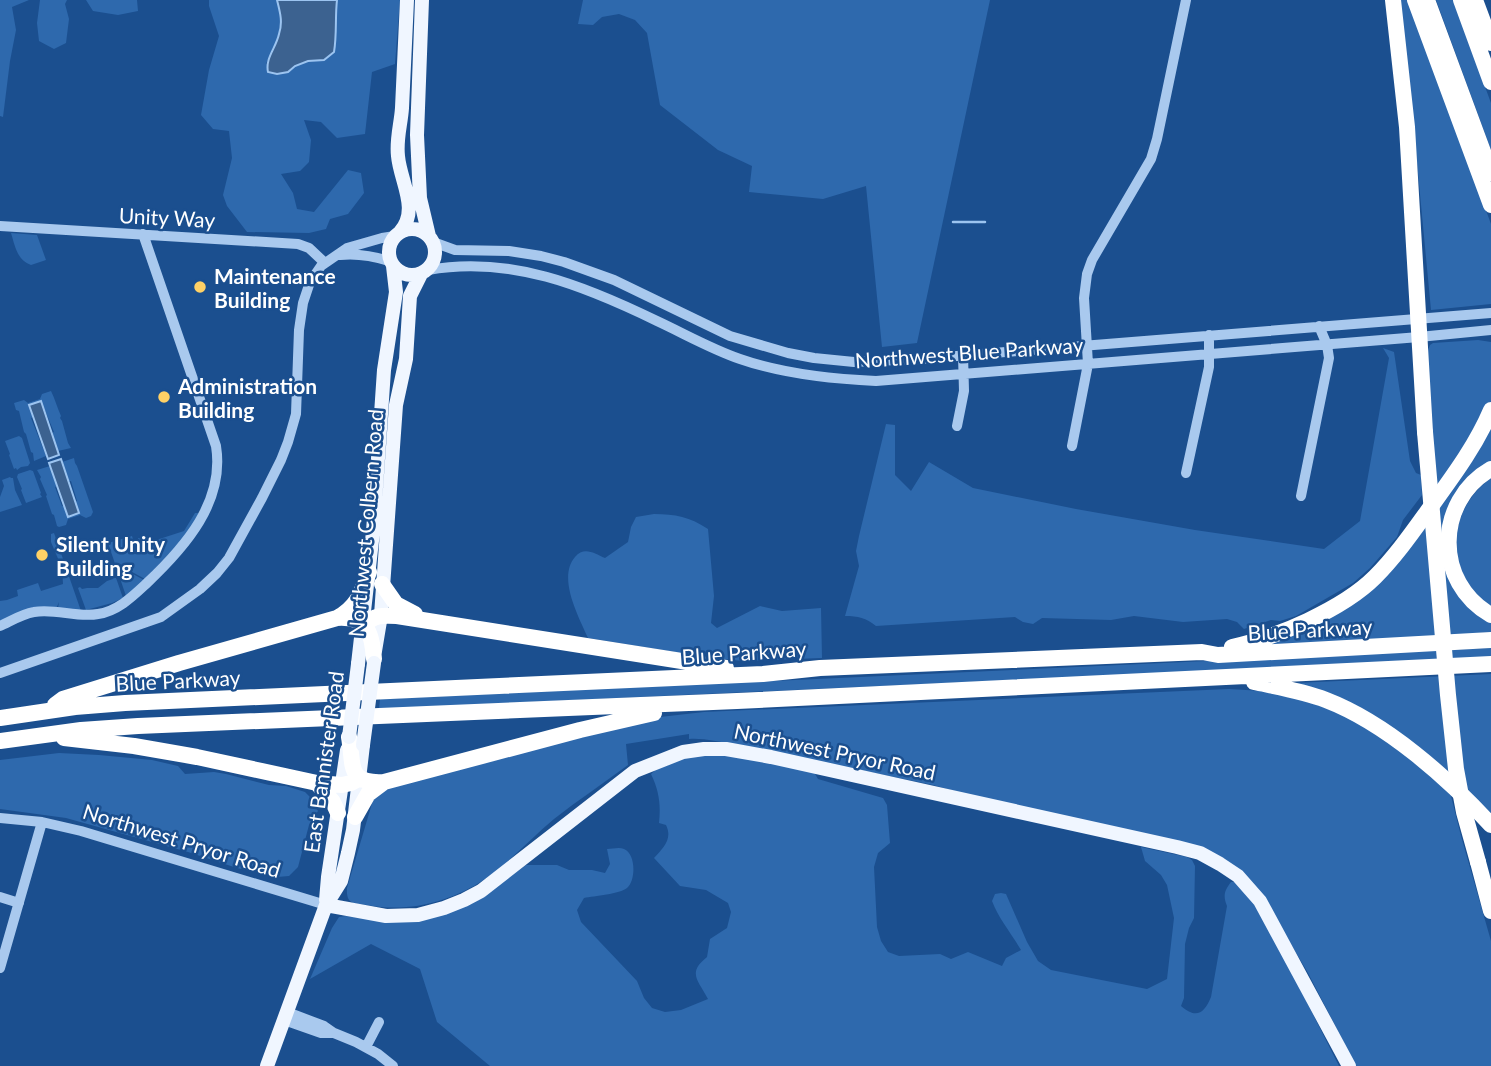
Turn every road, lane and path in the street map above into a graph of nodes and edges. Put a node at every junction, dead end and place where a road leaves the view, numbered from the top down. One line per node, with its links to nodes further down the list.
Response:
1 (407, 0): 15 (main road)
2 (422, 0): 16 (main road)
3 (1186, 0): 26 (street)
4 (1393, 0): 21 (highway)
5 (1415, 0): 12 (highway)
6 (1427, 0): 11 (highway)
7 (1461, 0): 10 (highway)
8 (1475, 0): 9 (highway)
9 (1491, 43)
10 (1491, 82)
11 (1491, 173)
12 (1491, 205)
13 (0, 226): 14 (street, Unity Way)
14 (143, 234): 17 (street, Unity Way); 40 (street)
15 (398, 234): 16 (main road); 17 (street); 18 (main road)
16 (431, 239): 19 (main road); 29 (street, Northwest Blue Parkway)
17 (329, 260): 18 (street); 48 (street)
18 (391, 264): 19 (main road); 38 (main road, Northwest Colbern Road)
19 (424, 272): 31 (street, Northwest Blue Parkway); 39 (main road, Northwest Colbern Road)
20 (1489, 313): 21 (street, Northwest Blue Parkway)
21 (1417, 318): 22 (street, Northwest Blue Parkway); 25 (highway)
22 (1319, 326): 24 (street, Northwest Blue Parkway); 27 (street)
23 (1488, 330): 25 (street, Northwest Blue Parkway)
24 (1209, 335): 26 (street, Northwest Blue Parkway); 28 (street)
25 (1419, 337): 27 (street, Northwest Blue Parkway); 75 (highway, bridge)
26 (1088, 345): 29 (street, Northwest Blue Parkway); 30 (street)
27 (1327, 345): 28 (street, Northwest Blue Parkway); 37 (street)
28 (1209, 354): 30 (street, Northwest Blue Parkway); 36 (street)
29 (963, 355): 31 (street)
30 (1088, 364): 31 (street, Northwest Blue Parkway); 34 (street)
31 (965, 373): 33 (street)
32 (1491, 410): 51 (highway)
33 (957, 426)
34 (1072, 446)
35 (1491, 469): 43 (highway)
36 (1186, 473)
37 (1301, 496)
38 (369, 572): 44 (highway); 46 (main road, Northwest Colbern Road)
39 (383, 584): 42 (main road, Northwest Colbern Road); 45 (highway)
40 (112, 610): 41 (street); 48 (street)
41 (99, 614): 47 (street); 49 (street)
42 (381, 615): 45 (highway); 46 (highway); 52 (main road, Northwest Colbern Road)
43 (1491, 615)
44 (337, 618): 46 (highway); 58 (highway)
45 (427, 620): 55 (highway)
46 (363, 625): 52 (highway)
47 (0, 626)
48 (121, 631): 49 (street)
49 (106, 636): 54 (street)
50 (1491, 640): 51 (highway, Blue Parkway)
51 (1202, 652): 55 (highway, Blue Parkway)
52 (368, 662): 62 (main road, East Bannister Road, bridge)
53 (1491, 664): 56 (highway, Blue Parkway)
54 (0, 673)
55 (763, 674): 58 (highway, Blue Parkway)
56 (1231, 677): 57 (highway, Blue Parkway); 71 (highway)
57 (737, 701): 60 (highway, Blue Parkway); 64 (highway)
58 (48, 710): 59 (highway, Blue Parkway)
59 (0, 718)
60 (37, 735): 61 (highway, Blue Parkway); 65 (highway)
61 (0, 741)
62 (356, 741): 63 (highway); 66 (main road, East Bannister Road)
63 (360, 778): 64 (highway); 66 (highway); 68 (main road, East Bannister Road)
64 (384, 782): 68 (highway)
65 (317, 783): 66 (highway); 67 (highway)
66 (342, 785): 67 (main road, East Bannister Road)
67 (338, 813): 74 (main road, East Bannister Road)
68 (355, 817): 74 (main road, East Bannister Road)
69 (0, 818): 70 (street, Northwest Pryor Road)
70 (42, 822): 73 (street); 74 (street, Northwest Pryor Road)
71 (1491, 825)
72 (0, 897): 73 (street)
73 (19, 903): 76 (street)
74 (326, 905): 77 (main road, East Bannister Road); 82 (main road, Northwest Pryor Road)
75 (1491, 911)
76 (0, 968)
77 (285, 1016): 79 (street); 80 (main road, East Bannister Road)
78 (379, 1022): 79 (street)
79 (366, 1047): 81 (street)
80 (267, 1066)
81 (393, 1066)
82 (1349, 1066)

